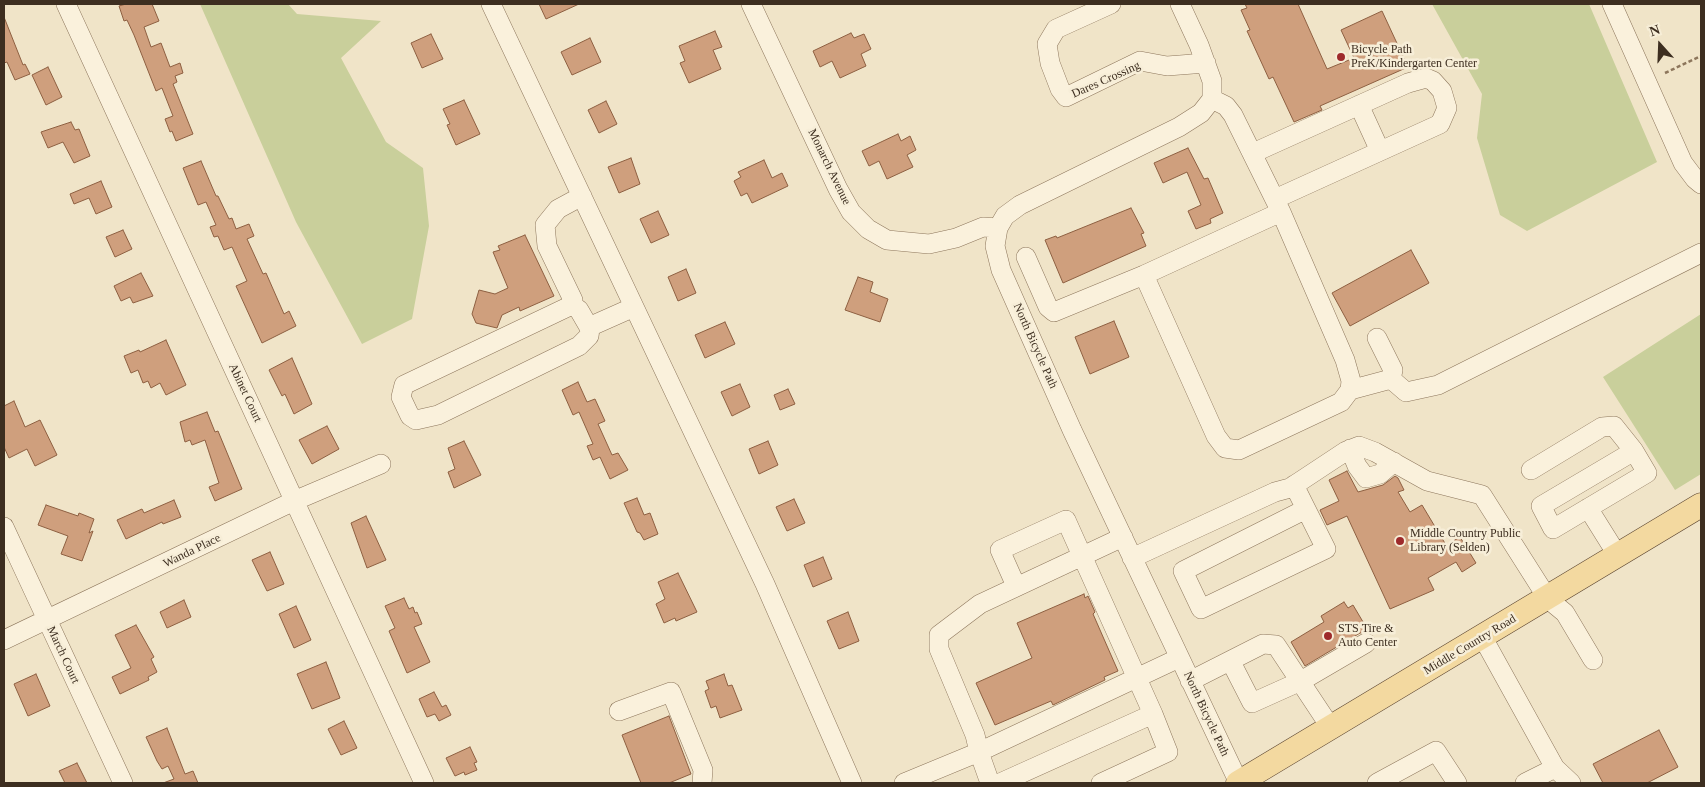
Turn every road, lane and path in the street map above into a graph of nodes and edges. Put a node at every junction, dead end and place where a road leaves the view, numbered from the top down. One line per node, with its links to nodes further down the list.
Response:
1 (66, 4): 33 (street, Abinet Court)
2 (491, 4): 15 (street)
3 (751, 4): 17 (street, Monarch Avenue)
4 (1111, 4): 8 (street, Dares Crossing)
5 (1180, 4): 8 (street)
6 (1612, 4): 14 (street)
7 (1701, 56): 9 (path)
8 (1206, 63): 10 (street)
9 (1665, 73)
10 (1212, 99): 13 (street); 17 (street)
11 (1359, 105): 12 (street); 12 (street); 13 (street)
12 (1380, 151): 16 (street)
13 (1253, 154): 16 (street)
14 (1701, 184)
15 (582, 196): 21 (street); 22 (street)
16 (1278, 205): 20 (street); 26 (street)
17 (998, 228): 38 (street, North Bicycle Path)
18 (1701, 253): 25 (street)
19 (1026, 257): 20 (street)
20 (1144, 274): 26 (street)
21 (572, 305): 23 (street); 23 (street)
22 (634, 307): 23 (street); 63 (street)
23 (589, 327)
24 (1377, 338): 25 (street)
25 (1392, 379): 26 (street)
26 (1350, 390)
27 (1350, 449): 29 (street); 29 (street); 32 (street)
28 (1634, 451): 31 (street); 35 (street); 35 (street)
29 (1394, 462): 43 (street)
30 (381, 464): 33 (street, Wanda Place)
31 (1530, 470)
32 (1294, 485): 36 (street); 41 (street)
33 (294, 501): 44 (street, Wanda Place); 61 (street, Abinet Court)
34 (1701, 505): 40 (main road, Middle Country Road)
35 (1588, 508): 40 (street)
36 (1306, 509): 36 (street)
37 (4, 527): 44 (street, March Court)
38 (1123, 538): 39 (street); 41 (street, North Bicycle Path)
39 (1081, 556): 42 (street); 42 (street); 51 (street)
40 (1618, 556): 43 (main road, Middle Country Road)
41 (1132, 558): 48 (street, North Bicycle Path)
42 (1016, 586): 57 (street)
43 (1548, 599): 45 (main road, Middle Country Road); 49 (street)
44 (47, 621): 46 (street, Wanda Place); 60 (street, March Court)
45 (1483, 638): 56 (main road, Middle Country Road); 58 (street)
46 (4, 640)
47 (1366, 643): 53 (street)
48 (1179, 658): 51 (street); 52 (street, North Bicycle Path)
49 (1593, 660)
50 (1231, 662): 52 (street); 53 (street); 53 (street)
51 (1136, 678): 55 (street); 57 (street)
52 (1190, 681): 68 (street, North Bicycle Path)
53 (1300, 681): 56 (street)
54 (619, 711): 62 (street)
55 (1153, 714): 59 (street); 67 (street)
56 (1331, 728): 68 (main road, Middle Country Road)
57 (978, 752): 64 (street); 65 (street)
58 (1552, 776): 71 (street); 72 (street)
59 (1024, 778): 66 (street)
60 (123, 783)
61 (424, 783)
62 (702, 783)
63 (852, 783)
64 (904, 783)
65 (990, 783)
66 (1000, 783)
67 (1101, 783)
68 (1239, 783)
69 (1377, 783): 70 (street)
70 (1457, 783)
71 (1525, 783)
72 (1571, 783)

